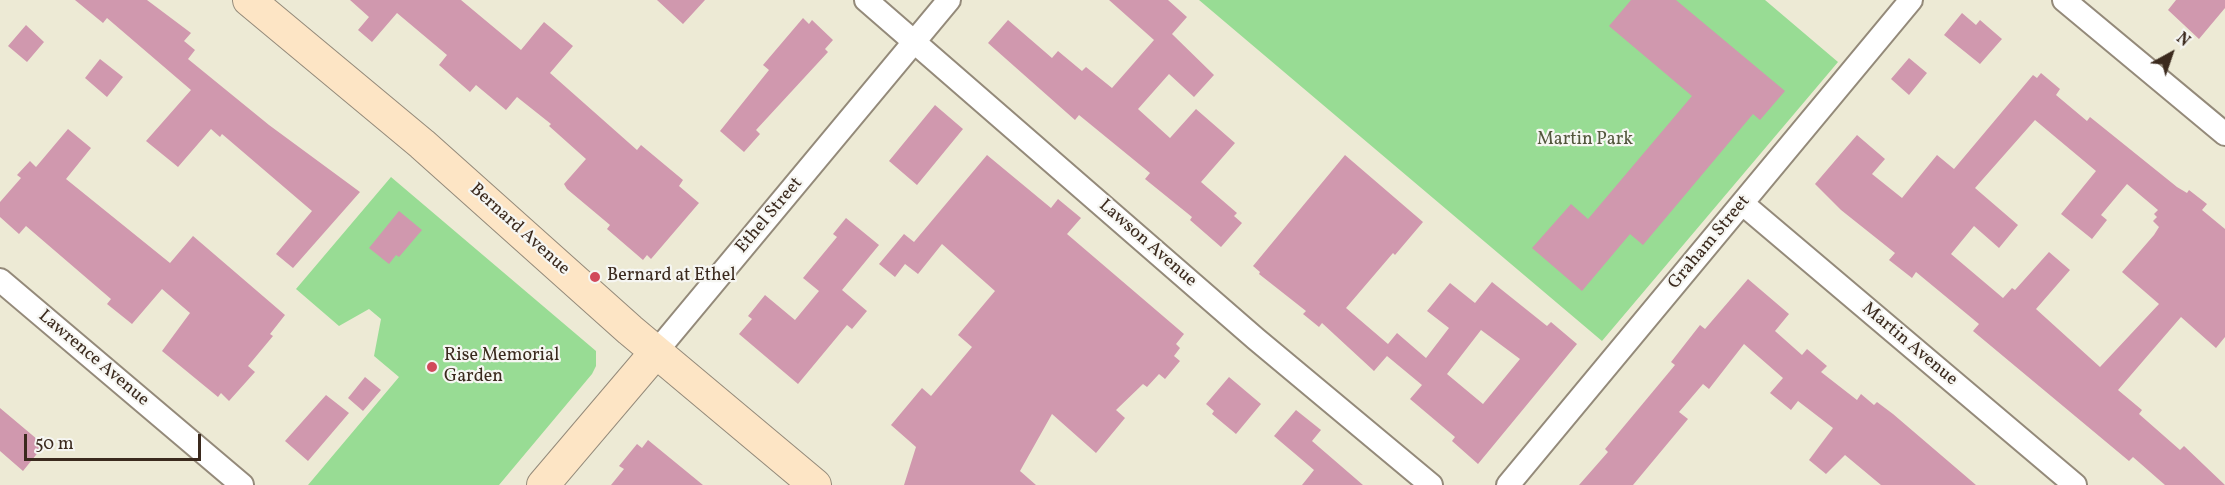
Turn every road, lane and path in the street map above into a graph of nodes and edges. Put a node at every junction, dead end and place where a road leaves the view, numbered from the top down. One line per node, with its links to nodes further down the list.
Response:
1 (249, 0): 10 (street, Bernard Avenue)
2 (866, 0): 6 (street, Lawson Avenue)
3 (949, 0): 6 (street, Ethel Street)
4 (1911, 0): 8 (street, Graham Street)
5 (2064, 0): 7 (street)
6 (915, 42): 10 (street, Ethel Street); 14 (street, Lawson Avenue)
7 (2225, 134)
8 (1743, 204): 15 (street, Graham Street); 16 (street, Martin Avenue)
9 (0, 280): 11 (street, Lawrence Avenue)
10 (656, 352): 12 (street, Ethel Street); 13 (street, Bernard Avenue)
11 (242, 485)
12 (543, 485)
13 (815, 485)
14 (1431, 485)
15 (1508, 485)
16 (2075, 485)

